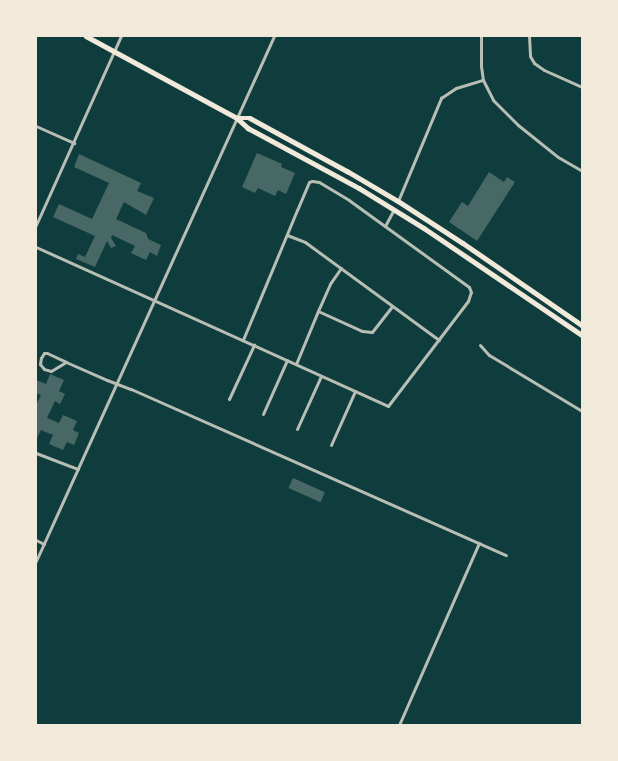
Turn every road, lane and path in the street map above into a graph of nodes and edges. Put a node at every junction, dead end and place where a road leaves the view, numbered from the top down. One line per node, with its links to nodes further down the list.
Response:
1 (86, 36): 6 (main road)
2 (121, 36): 6 (street)
3 (274, 36): 9 (street)
4 (481, 36): 7 (street)
5 (529, 36): 8 (street)
6 (115, 51): 9 (main road); 11 (street)
7 (483, 80): 12 (street); 13 (street)
8 (582, 87)
9 (237, 118): 13 (main road); 14 (main road); 20 (street)
10 (36, 126): 11 (street)
11 (74, 143): 15 (street)
12 (582, 171)
13 (398, 201): 14 (main road); 23 (main road)
14 (394, 209): 16 (street); 24 (main road)
15 (36, 225)
16 (384, 226): 17 (street); 26 (street)
17 (287, 234): 19 (street); 25 (street)
18 (36, 246): 20 (street)
19 (341, 268): 21 (street); 22 (street)
20 (154, 300): 25 (street); 33 (street)
21 (392, 306): 22 (street); 26 (street)
22 (318, 311): 31 (street)
23 (582, 325)
24 (582, 335)
25 (243, 340): 27 (street)
26 (439, 340): 34 (street)
27 (254, 345): 29 (street); 35 (street)
28 (480, 345): 36 (street)
29 (287, 360): 31 (street); 37 (street)
30 (66, 362): 30 (street); 33 (street)
31 (296, 364): 32 (street)
32 (322, 376): 34 (street); 38 (street)
33 (116, 384): 41 (street); 43 (street)
34 (355, 391): 39 (street)
35 (230, 399)
36 (582, 411)
37 (263, 414)
38 (297, 430)
39 (331, 445)
40 (36, 453): 41 (street)
41 (78, 469): 44 (street)
42 (36, 540): 44 (street)
43 (478, 543): 45 (street); 47 (street)
44 (44, 544): 46 (street)
45 (506, 555)
46 (36, 561)
47 (399, 725)

